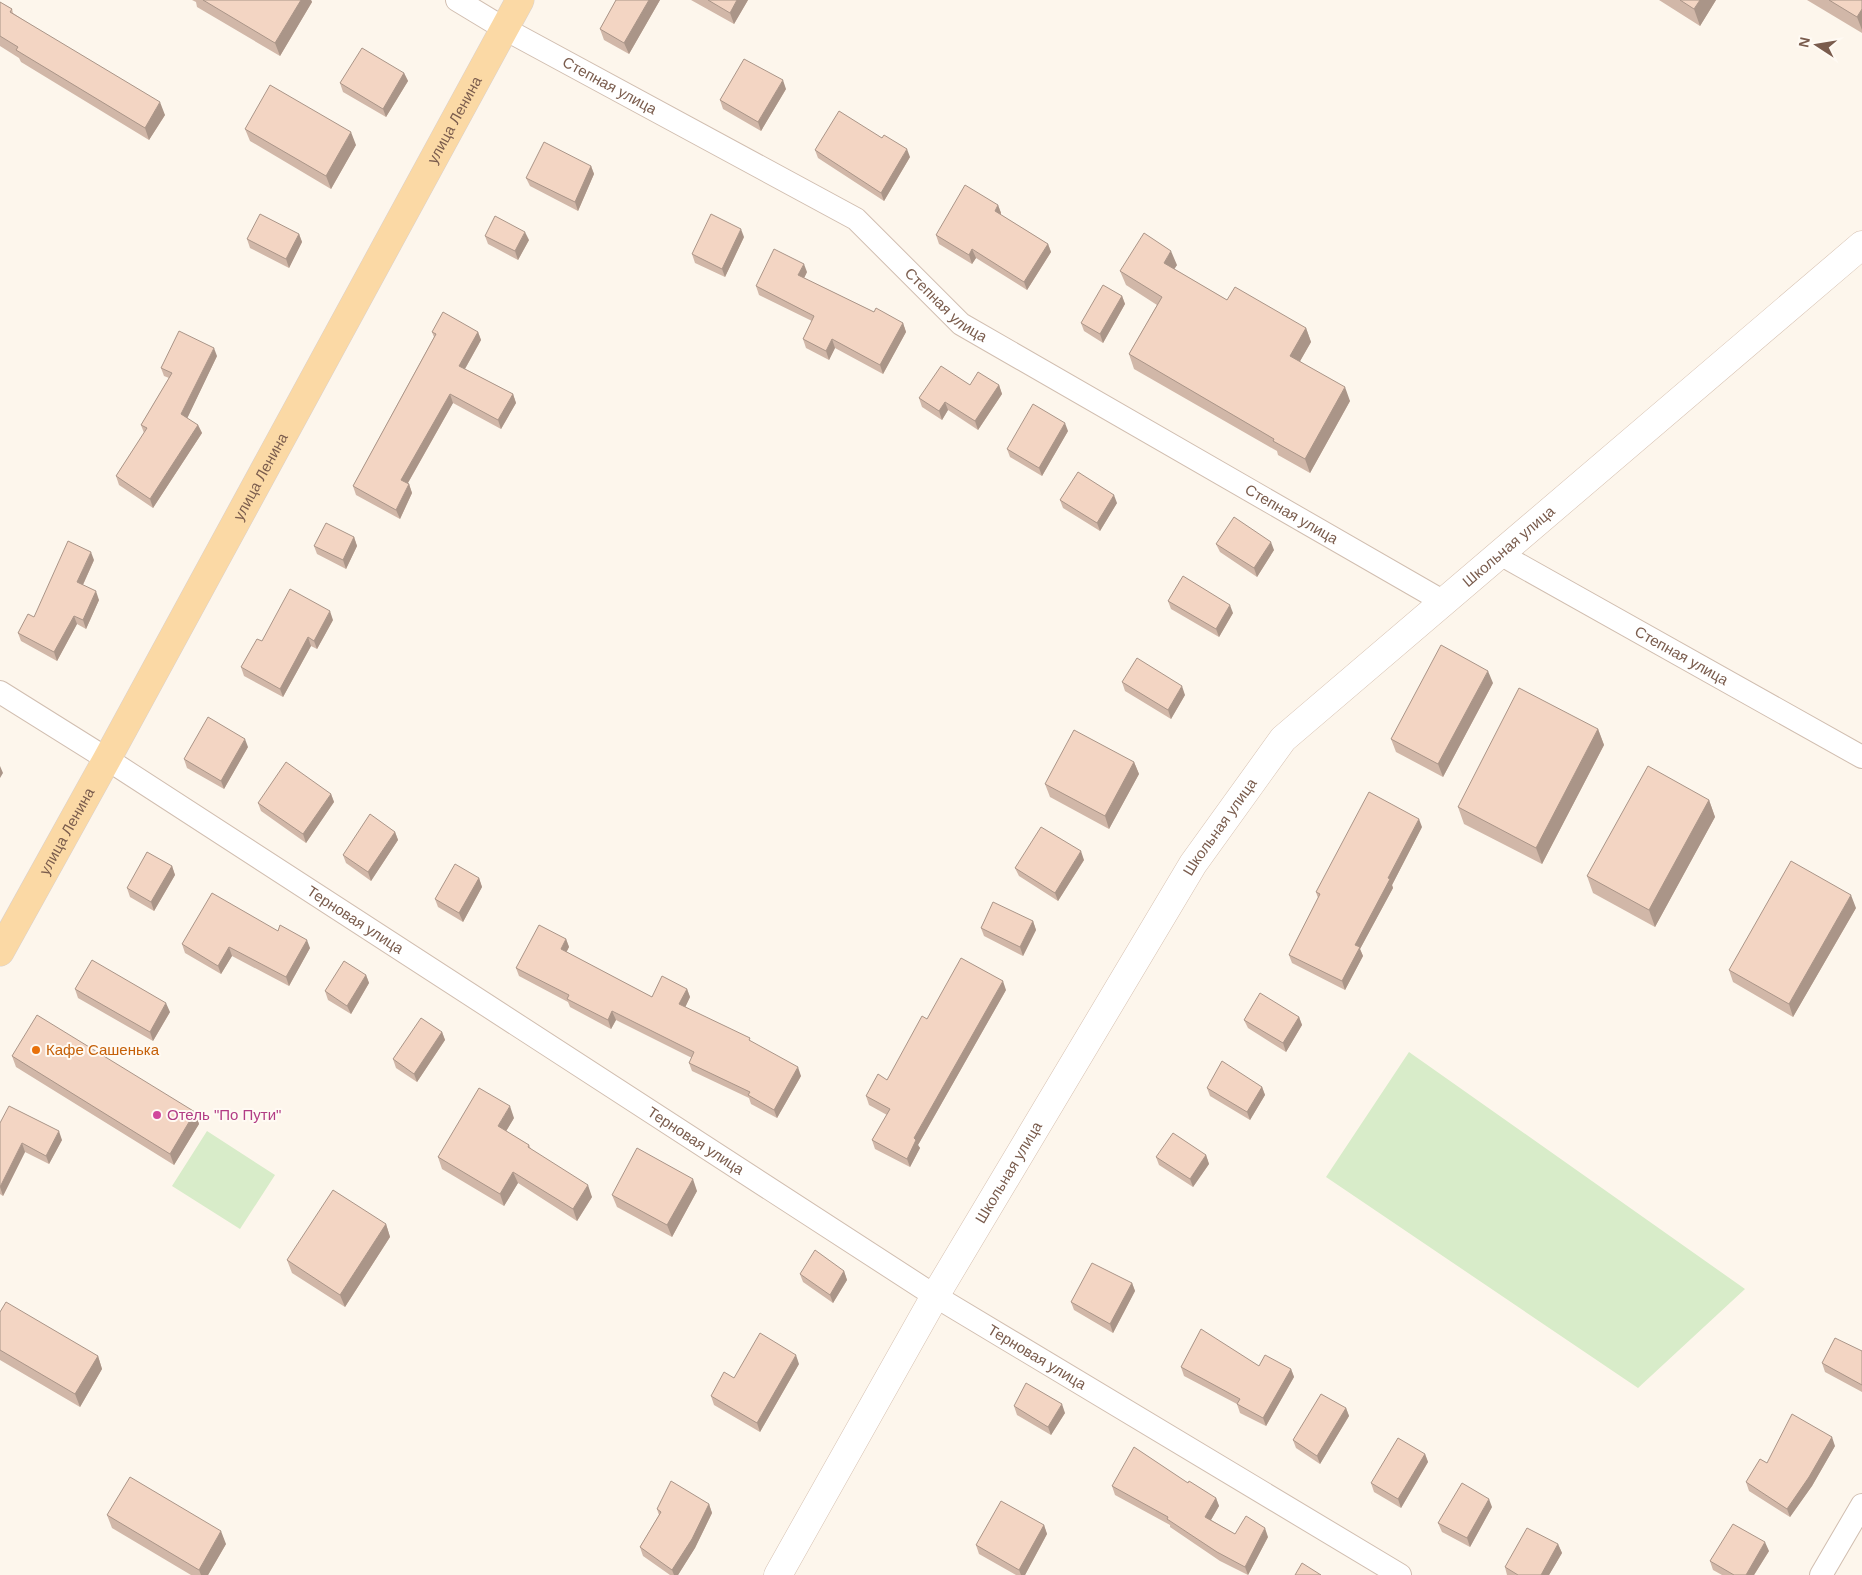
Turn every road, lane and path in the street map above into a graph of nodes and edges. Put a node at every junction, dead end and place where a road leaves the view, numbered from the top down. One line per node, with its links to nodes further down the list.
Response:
1 (457, 0): 3 (street, Степная улица)
2 (520, 0): 3 (main road, улица Ленина)
3 (504, 29): 6 (street, Степная улица); 9 (main road, улица Ленина)
4 (1862, 245): 5 (street, Школьная улица)
5 (1500, 554): 6 (street, Школьная улица); 8 (street, Степная улица)
6 (1444, 602): 11 (street, Школьная улица)
7 (0, 692): 9 (street, Терновая улица)
8 (1862, 757)
9 (107, 759): 10 (main road, улица Ленина); 11 (street, Терновая улица)
10 (0, 952)
11 (935, 1296): 13 (street, Школьная улица); 14 (street, Терновая улица)
12 (1862, 1505): 15 (street)
13 (778, 1575)
14 (1400, 1575)
15 (1820, 1575)

